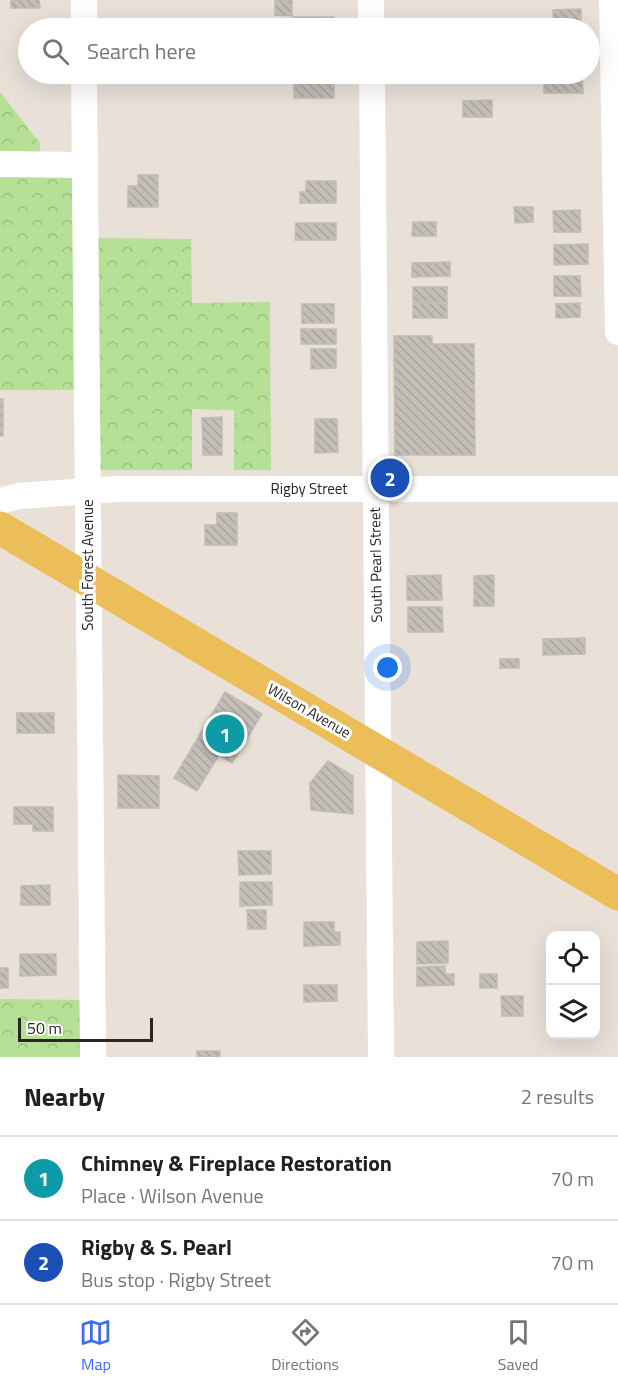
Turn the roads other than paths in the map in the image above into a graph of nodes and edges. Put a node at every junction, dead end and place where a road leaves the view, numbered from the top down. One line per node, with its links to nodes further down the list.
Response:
1 (84, 0): 4 (street)
2 (371, 0): 5 (street)
3 (612, 0): 10 (street)
4 (84, 18)
5 (371, 18)
6 (84, 84): 9 (street, South Forest Avenue)
7 (372, 84): 11 (street, South Pearl Street)
8 (0, 164): 9 (street)
9 (85, 165): 13 (street, South Forest Avenue)
10 (618, 332)
11 (375, 489): 12 (street, Rigby Street); 13 (street, Rigby Street); 17 (street, South Pearl Street)
12 (618, 489)
13 (87, 491): 14 (street, Rigby Street); 16 (street, South Forest Avenue)
14 (0, 501)
15 (0, 528): 16 (main road, Wilson Avenue)
16 (88, 582): 17 (main road, Wilson Avenue); 19 (street, South Forest Avenue)
17 (378, 752): 18 (main road, Wilson Avenue); 20 (street, South Pearl Street)
18 (618, 894)
19 (93, 1057)
20 (381, 1057)

